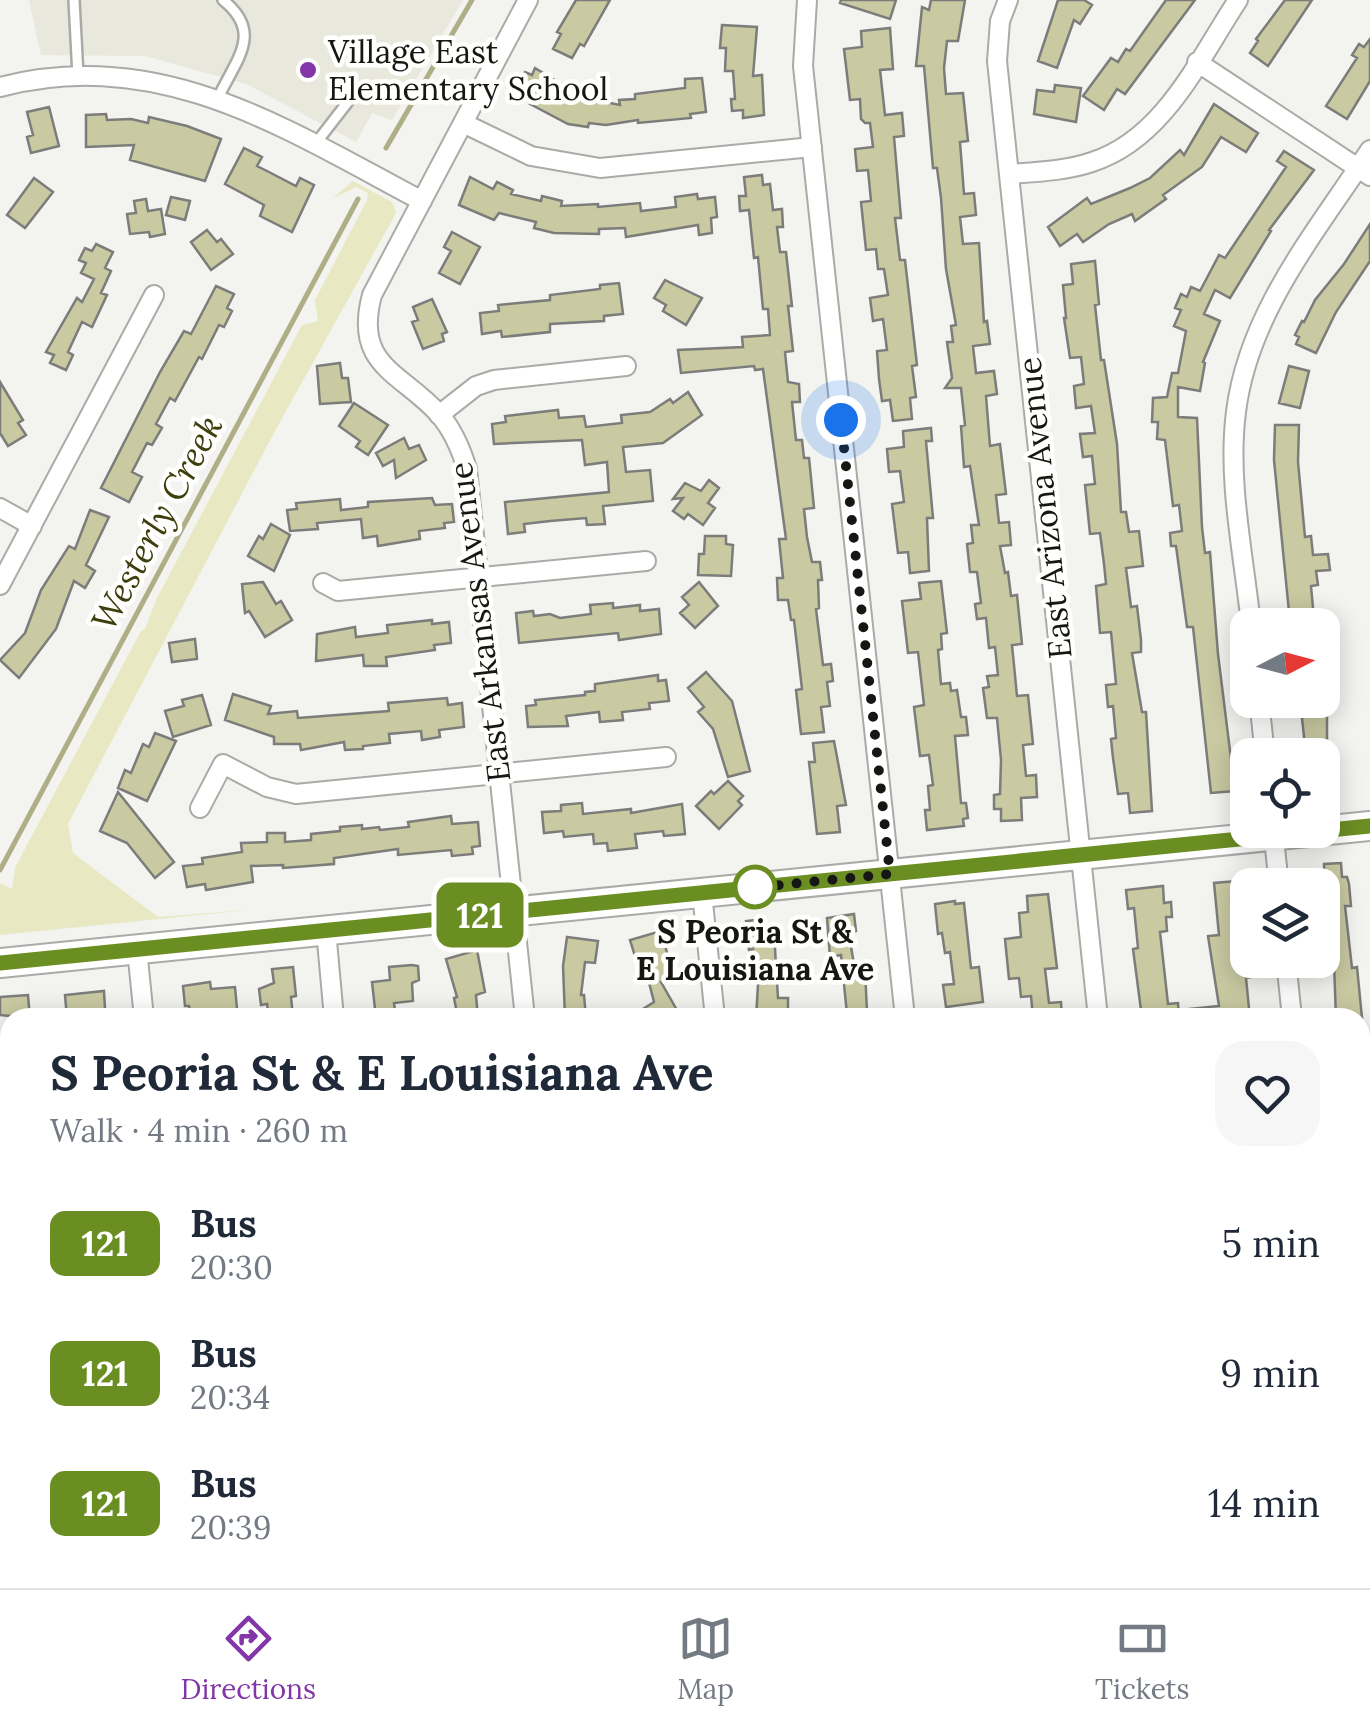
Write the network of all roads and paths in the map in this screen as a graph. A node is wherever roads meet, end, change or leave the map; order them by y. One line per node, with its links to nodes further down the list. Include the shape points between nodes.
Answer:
1 (74, 0): 8 (lane)
2 (223, 0): 11 (lane, via 246,26)
3 (528, 0): 12 (street, East Arkansas Avenue)
4 (807, 0): 14 (street, via 804,66)
5 (1008, 0): 17 (street, East Arizona Avenue, via 996,44)
6 (1238, 0): 7 (street)
7 (1197, 62): 16 (street); 17 (street, via 1150,128 1123,148 1081,165)
8 (78, 76): 9 (street); 11 (street, via 138,78)
9 (0, 87)
10 (354, 94): 13 (lane)
11 (218, 98): 13 (street)
12 (463, 123): 14 (street, via 531,156 576,166); 18 (street, East Arkansas Avenue)
13 (314, 145): 18 (street)
14 (812, 146): 36 (street)
15 (1370, 150): 16 (street)
16 (1364, 172): 28 (street, via 1274,296 1241,383 1234,445)
17 (1009, 174): 35 (street, East Arizona Avenue)
18 (422, 202): 21 (street, East Arkansas Avenue, via 372,295 367,325 385,370)
19 (154, 294): 23 (street)
20 (626, 366): 21 (street, via 494,380)
21 (439, 415): 25 (street, East Arkansas Avenue, via 468,469)
22 (0, 508): 23 (street)
23 (32, 526): 27 (street)
24 (646, 561): 25 (street)
25 (480, 578): 26 (street, via 338,591); 30 (street, East Arkansas Avenue)
26 (323, 583)
27 (0, 585)
28 (1249, 608)
29 (666, 757): 30 (street)
30 (499, 774): 31 (street, via 296,794 223,764); 38 (street, East Arkansas Avenue)
31 (200, 808)
32 (1370, 826): 33 (main road)
33 (1340, 828)
34 (1230, 838): 35 (main road)
35 (1082, 855): 36 (main road); 48 (street, East Arizona Avenue)
36 (890, 874): 37 (main road); 47 (street)
37 (702, 893): 38 (main road); 46 (street)
38 (514, 912): 39 (main road); 45 (street, East Arkansas Avenue)
39 (326, 930): 40 (main road); 44 (street)
40 (137, 950): 41 (main road); 43 (street)
41 (0, 963)
42 (1288, 978): 49 (street)
43 (143, 1008)
44 (333, 1008)
45 (524, 1008)
46 (714, 1008)
47 (904, 1008)
48 (1097, 1008)
49 (1291, 1008)

